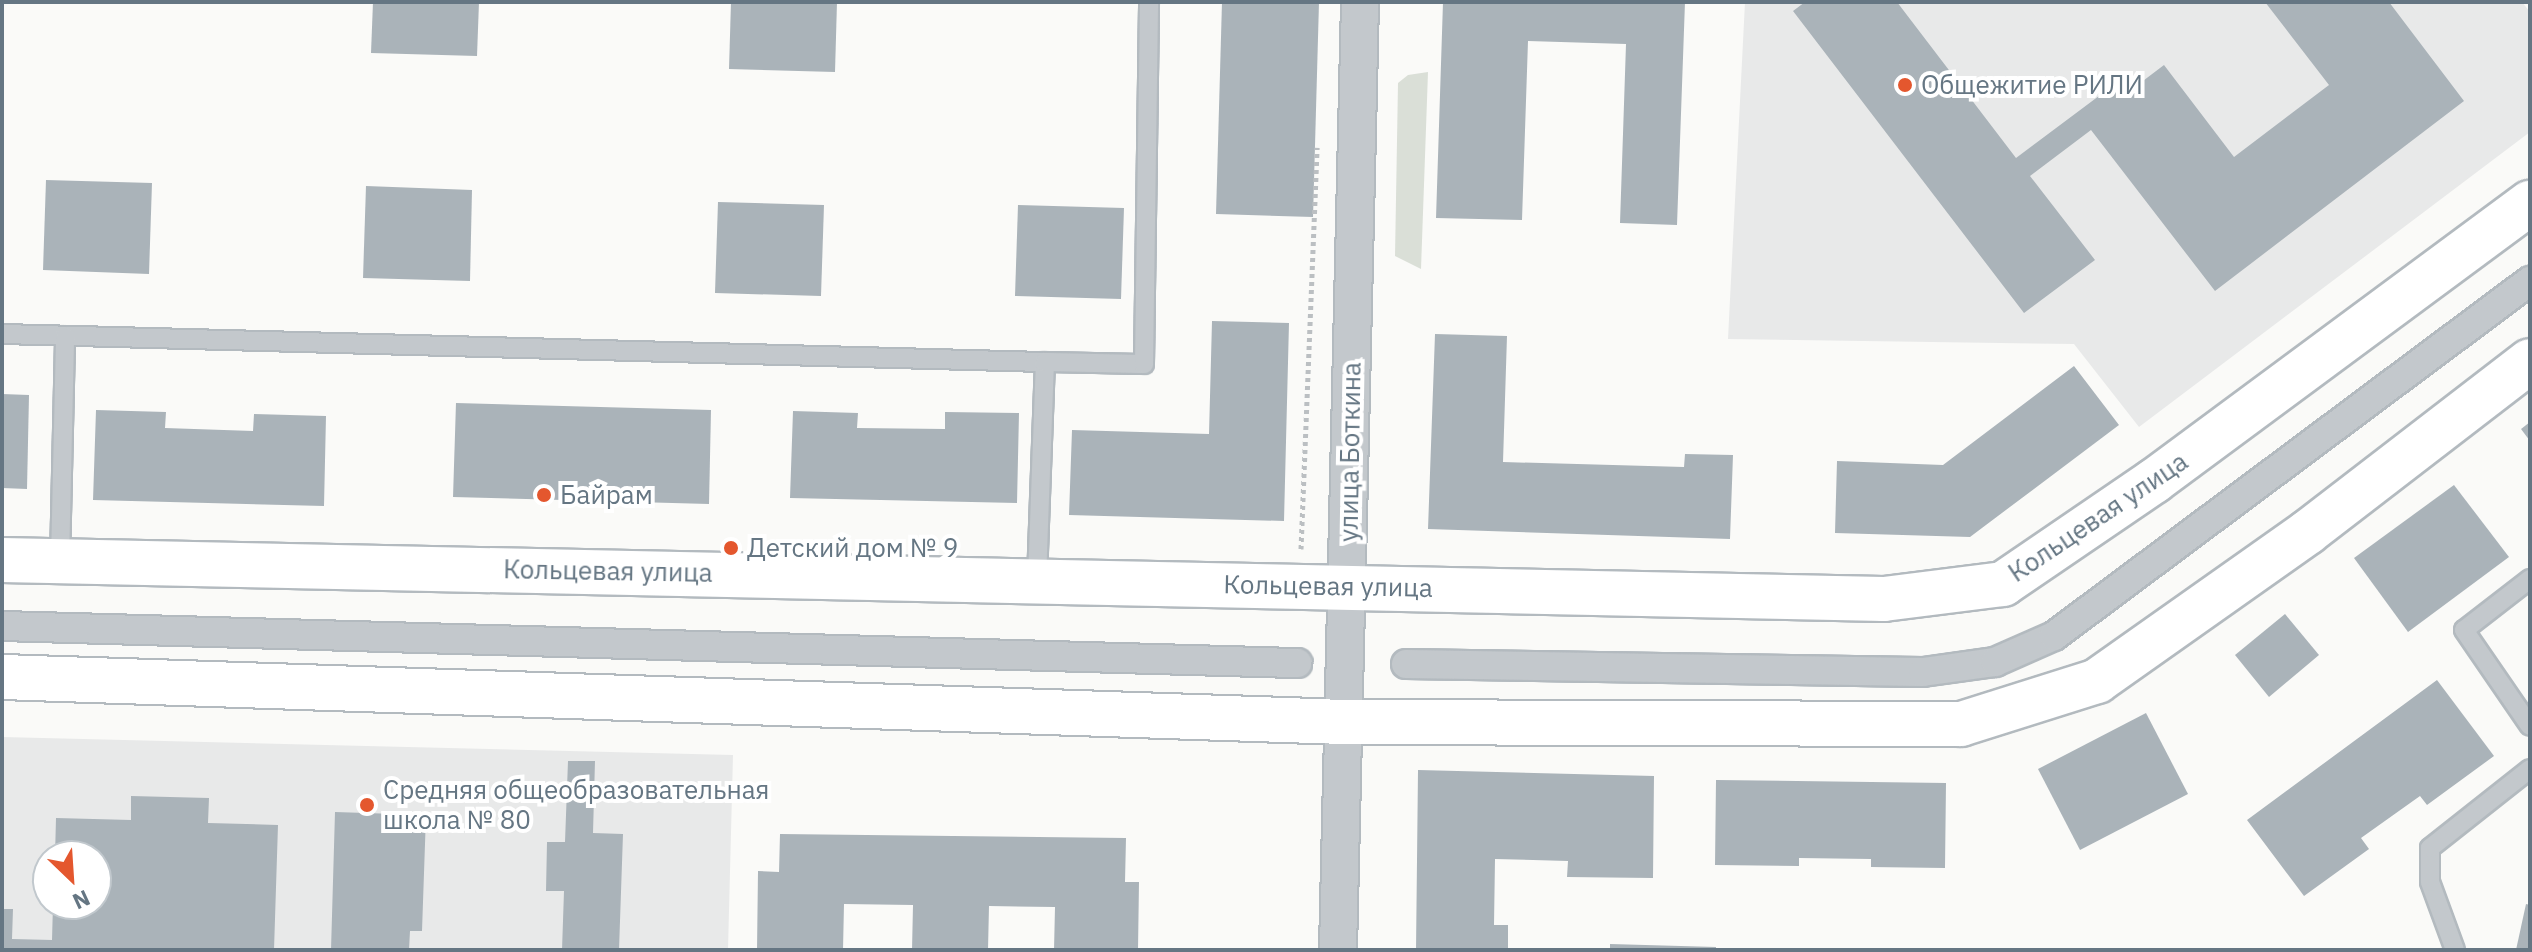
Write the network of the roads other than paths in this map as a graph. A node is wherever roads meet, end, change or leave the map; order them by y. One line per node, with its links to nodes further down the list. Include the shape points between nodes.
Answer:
1 (1149, 2): 8 (lane, via 1144,364)
2 (1360, 2): 13 (street, улица Боткина)
3 (2530, 203): 13 (main road, Кольцевая улица, via 2154,481 2003,584 1884,599)
4 (2530, 281): 16 (street, via 2054,636 1995,662 1923,672)
5 (2, 334): 6 (lane)
6 (65, 336): 8 (lane); 10 (lane)
7 (2530, 361): 18 (main road, via 2308,532 2097,681 1961,724)
8 (1045, 362): 11 (lane)
9 (2, 560): 10 (main road, Кольцевая улица)
10 (60, 561): 11 (main road, Кольцевая улица)
11 (1037, 579): 13 (main road, Кольцевая улица)
12 (2530, 579): 19 (lane, via 2464,630)
13 (1347, 586): 18 (street, улица Боткина)
14 (2, 626): 15 (street)
15 (1297, 663)
16 (1406, 664)
17 (2, 677): 18 (main road)
18 (1344, 722): 21 (street, улица Боткина)
19 (2530, 726)
20 (2530, 769): 22 (lane, via 2430,848 2430,882)
21 (1338, 950)
22 (2455, 950)

